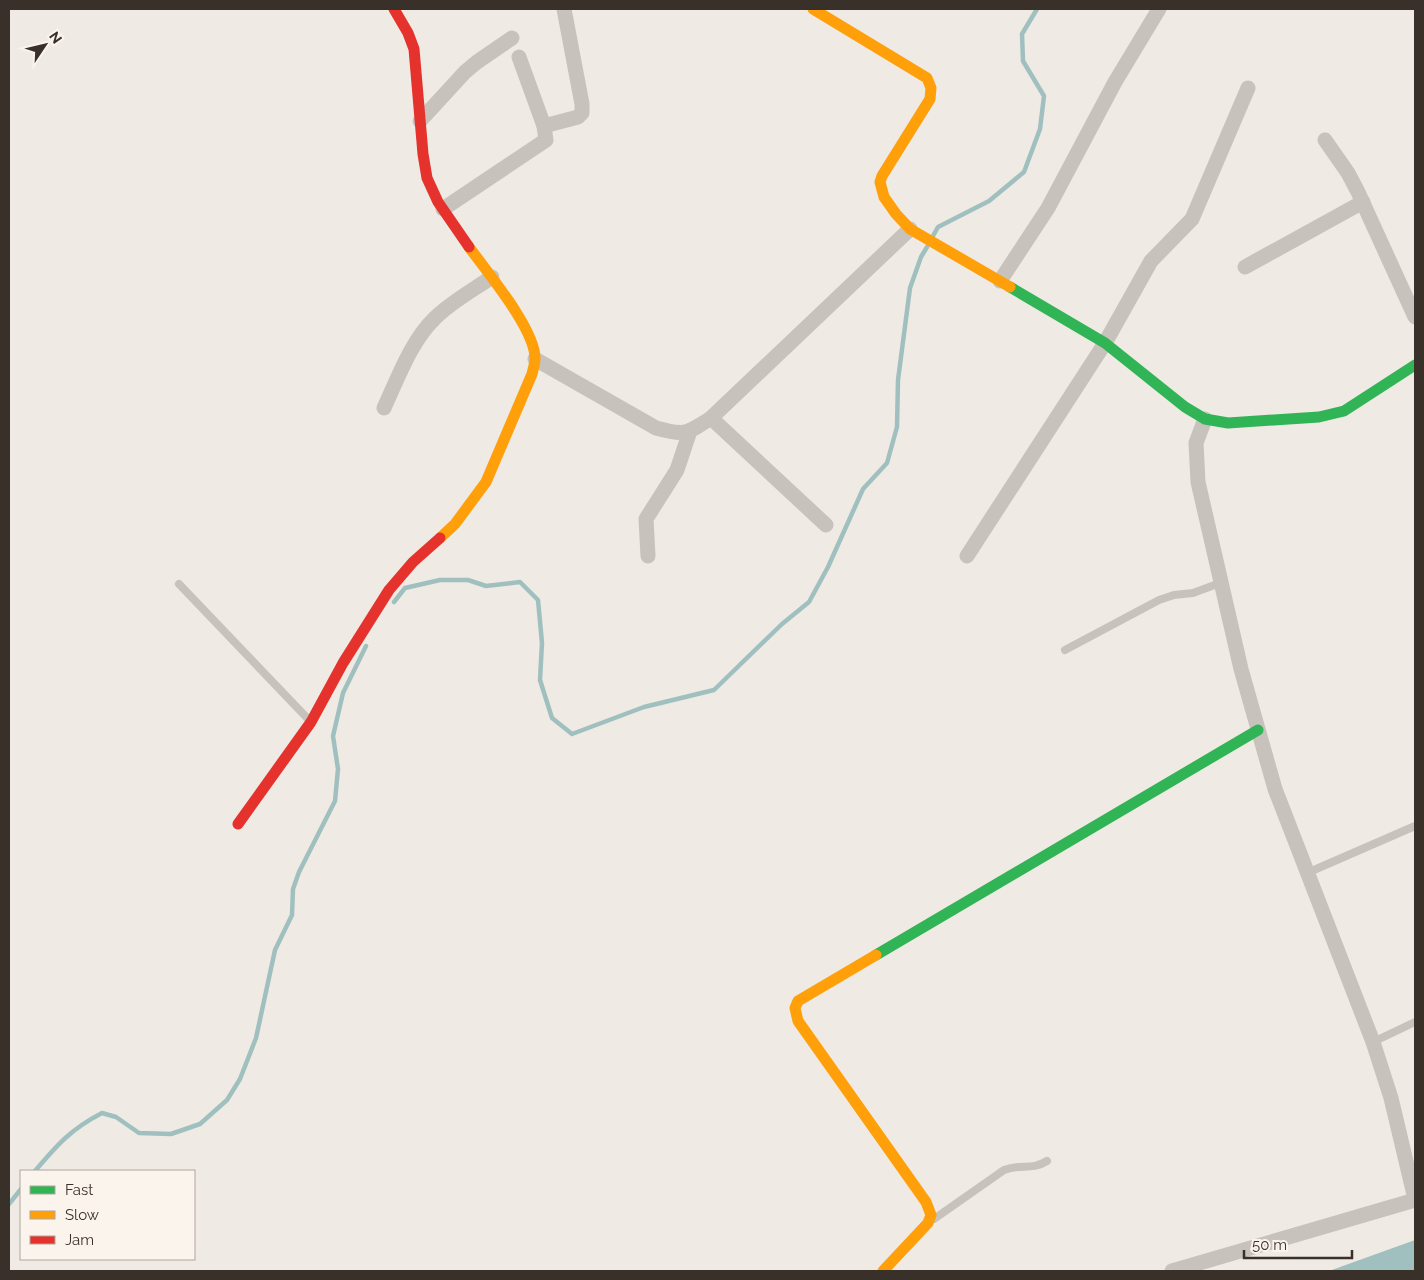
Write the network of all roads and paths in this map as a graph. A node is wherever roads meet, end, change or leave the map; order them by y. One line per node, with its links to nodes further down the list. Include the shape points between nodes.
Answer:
1 (394, 9): 8 (street, via 414,50)
2 (564, 9): 9 (street, via 582,112 578,117)
3 (813, 9): 13 (street, via 927,78 930,84 933,91 930,98 880,182 884,197)
4 (1159, 9): 16 (street, via 1115,82 1048,208)
5 (512, 38): 8 (street, via 465,72)
6 (519, 57): 9 (street)
7 (1248, 88): 18 (street, via 1192,218 1151,261)
8 (420, 121): 12 (street, via 427,178)
9 (544, 126): 12 (street, via 546,140 542,144)
10 (1325, 140): 11 (street)
11 (1363, 202): 14 (street); 17 (street)
12 (443, 209): 15 (street)
13 (916, 234): 16 (street); 22 (street)
14 (1245, 267)
15 (492, 277): 19 (street, via 524,324); 21 (street, via 448,307 426,328 414,345)
16 (1000, 281): 18 (street)
17 (1415, 317)
18 (1105, 344): 23 (street, via 1185,407); 27 (street)
19 (535, 359): 24 (street, via 656,428 677,434); 31 (street, via 532,374 486,482 455,524 413,562 389,590 342,663)
20 (1415, 366): 23 (street, via 1344,411 1228,423)
21 (384, 408)
22 (711, 418): 24 (street); 25 (street)
23 (1206, 419): 28 (street, via 1196,443 1196,462)
24 (690, 431): 26 (street, via 677,470 646,519)
25 (826, 525)
26 (648, 556)
27 (967, 556)
28 (1220, 583): 30 (lane, via 1159,600); 32 (street)
29 (179, 584): 31 (lane)
30 (1065, 650)
31 (312, 722): 33 (street)
32 (1258, 730): 35 (street, via 1275,789); 40 (street, via 798,1001 795,1008 798,1021 926,1202 931,1215)
33 (238, 824)
34 (1415, 826): 35 (lane)
35 (1307, 873): 37 (street)
36 (1415, 1022): 37 (lane)
37 (1373, 1042): 39 (street, via 1391,1098)
38 (1047, 1161): 40 (lane, via 1040,1166 1014,1166 1004,1170)
39 (1415, 1200): 42 (street)
40 (928, 1224): 41 (street)
41 (883, 1271)
42 (1172, 1271)

